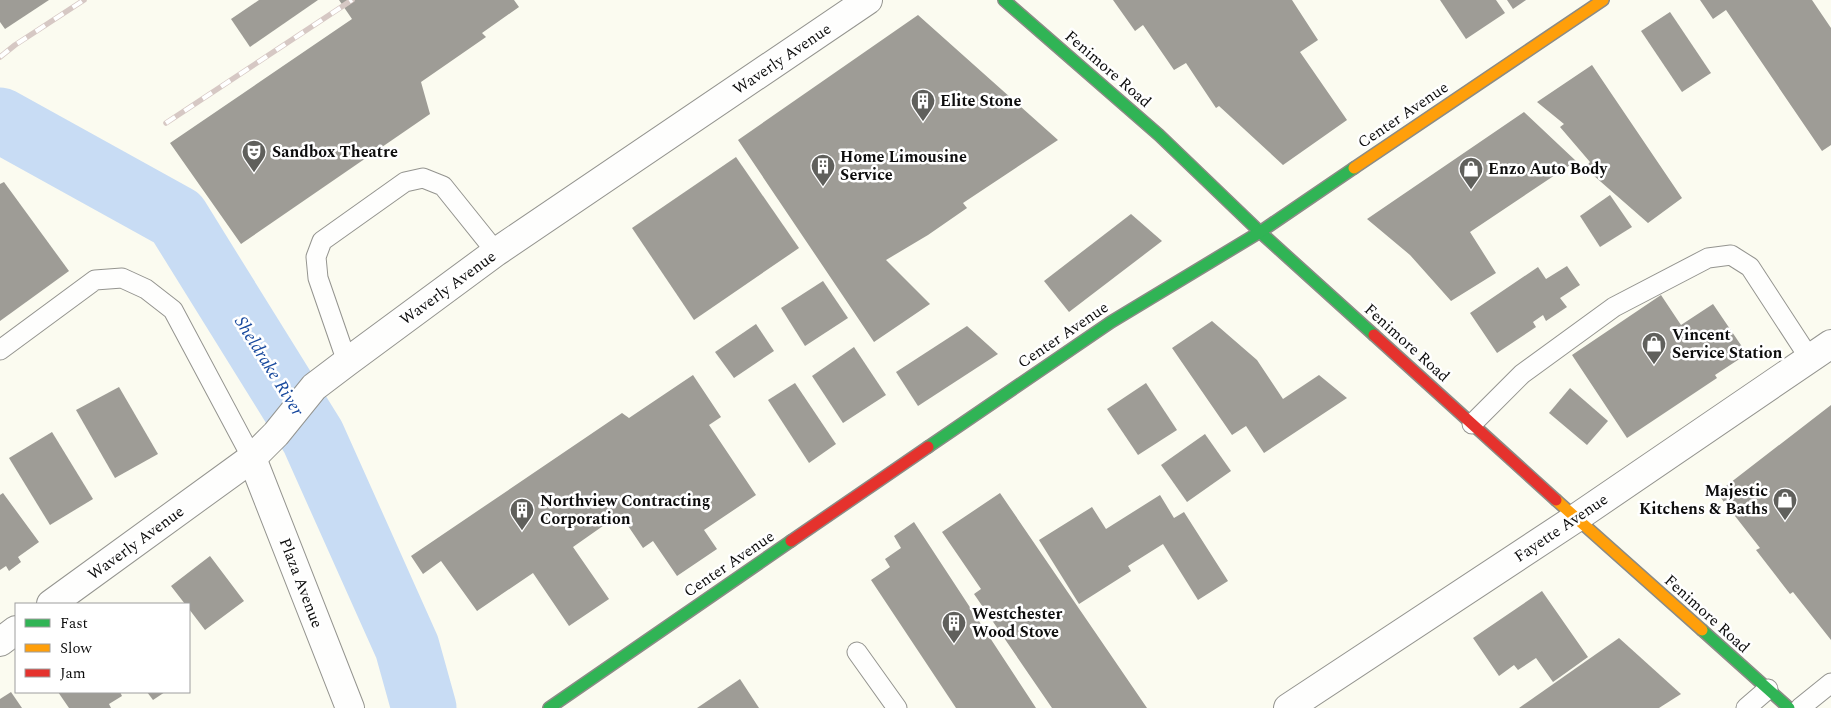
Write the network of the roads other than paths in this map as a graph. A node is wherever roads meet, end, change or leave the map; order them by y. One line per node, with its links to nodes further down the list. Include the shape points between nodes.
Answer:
1 (868, 0): 5 (street, Waverly Avenue)
2 (1004, 0): 4 (street, Fenimore Road, via 1159,135)
3 (1603, 0): 4 (street, Center Avenue)
4 (1260, 232): 9 (street, Fenimore Road); 19 (street, Center Avenue, via 1111,322)
5 (496, 252): 8 (street, Waverly Avenue); 8 (lane, via 442,186 423,178 405,182 322,241 316,257 318,278)
6 (0, 350): 10 (lane, via 95,280 122,278 146,289 173,310)
7 (1820, 352): 9 (lane, via 1750,266 1731,255 1708,258 1614,307 1522,374); 11 (street, Fayette Avenue)
8 (347, 362): 10 (street, Waverly Avenue, via 314,387)
9 (1472, 424): 11 (street, Fenimore Road)
10 (252, 458): 12 (street, Waverly Avenue); 18 (street, Plaza Avenue)
11 (1576, 518): 17 (street, Fenimore Road); 21 (street, Fayette Avenue)
12 (53, 603)
13 (15, 631): 14 (street)
14 (0, 642)
15 (857, 652): 20 (lane)
16 (1831, 683): 24 (lane)
17 (1768, 689): 22 (lane); 23 (street, Fenimore Road)
18 (350, 708)
19 (549, 708)
20 (898, 708)
21 (1288, 708)
22 (1746, 708)
23 (1789, 708)
24 (1800, 708)

